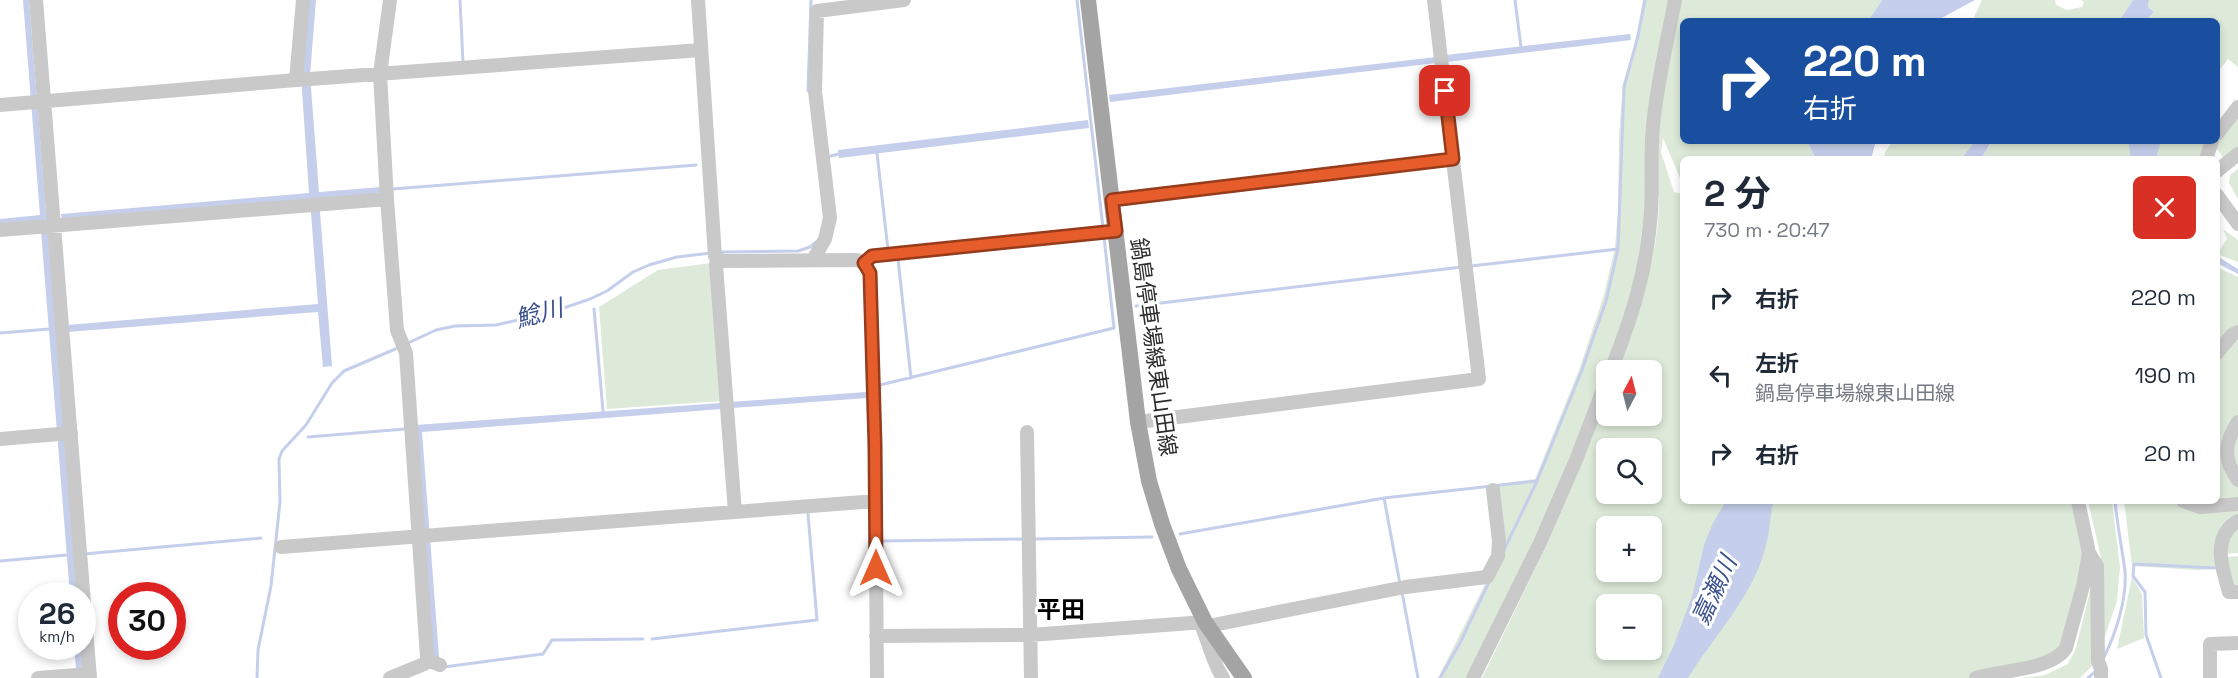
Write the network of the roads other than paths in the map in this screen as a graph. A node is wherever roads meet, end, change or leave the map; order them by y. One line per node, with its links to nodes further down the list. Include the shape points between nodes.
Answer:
1 (36, 0): 12 (street)
2 (303, 0): 11 (street)
3 (390, 0): 10 (street)
4 (698, 0): 9 (street)
5 (904, 0): 27 (street, via 817,11 815,91 830,218 825,239)
6 (1088, 0): 21 (main road, 鍋島停車場線東山田線)
7 (1434, 0): 17 (street)
8 (1675, 0): 31 (street, via 1652,128 1651,211 1640,289)
9 (701, 50): 10 (street); 26 (street)
10 (380, 74): 11 (street); 19 (street)
11 (302, 80): 12 (street)
12 (43, 101): 13 (street); 23 (street)
13 (0, 105)
14 (2238, 106): 15 (street)
15 (2220, 130)
16 (2238, 154): 18 (street)
17 (1453, 159): 21 (street); 33 (street, via 1479,379)
18 (2220, 169)
19 (387, 199): 23 (street); 46 (street, via 399,336 405,350)
20 (2220, 199): 22 (street)
21 (1112, 200): 25 (main road, 鍋島停車場線東山田線)
22 (2238, 224)
23 (55, 226): 24 (street); 36 (street)
24 (0, 230)
25 (1107, 232): 28 (street, via 872,256); 33 (main road, 鍋島停車場線東山田線)
26 (715, 253): 27 (street, via 723,261); 44 (street)
27 (813, 260): 28 (street)
28 (864, 263): 40 (street, via 870,273)
29 (2238, 332): 30 (street)
30 (2220, 349)
31 (1615, 360)
32 (1596, 408): 62 (street, via 1540,543)
33 (1138, 422): 50 (main road, 鍋島停車場線東山田線, via 1162,524)
34 (2238, 422): 38 (street, via 2227,446 2228,464)
35 (1027, 432): 51 (street)
36 (70, 433): 37 (street); 55 (street)
37 (0, 439)
38 (2238, 480)
39 (1493, 490): 50 (street, via 1499,540 1498,556 1488,577 1405,587)
40 (876, 501): 44 (street); 52 (street)
41 (2079, 504): 48 (street)
42 (2192, 504): 43 (street)
43 (2238, 504)
44 (735, 512): 46 (street)
45 (2238, 521): 49 (street, via 2220,542 2229,592)
46 (417, 537): 47 (street); 57 (street, via 434,662)
47 (281, 547)
48 (2089, 554): 54 (street, via 2097,566); 63 (street, via 2076,617 2062,655 2044,663)
49 (2238, 592)
50 (1204, 624): 51 (street); 60 (street); 61 (main road, 鍋島停車場線東山田線)
51 (1030, 635): 52 (street); 59 (street)
52 (876, 636): 58 (street)
53 (2238, 643): 64 (street, via 2210,644)
54 (2100, 670)
55 (85, 675): 56 (street)
56 (38, 678)
57 (390, 678)
58 (877, 678)
59 (1031, 678)
60 (1223, 678)
61 (1244, 678)
62 (1473, 678)
63 (1976, 678)
64 (2210, 678)

